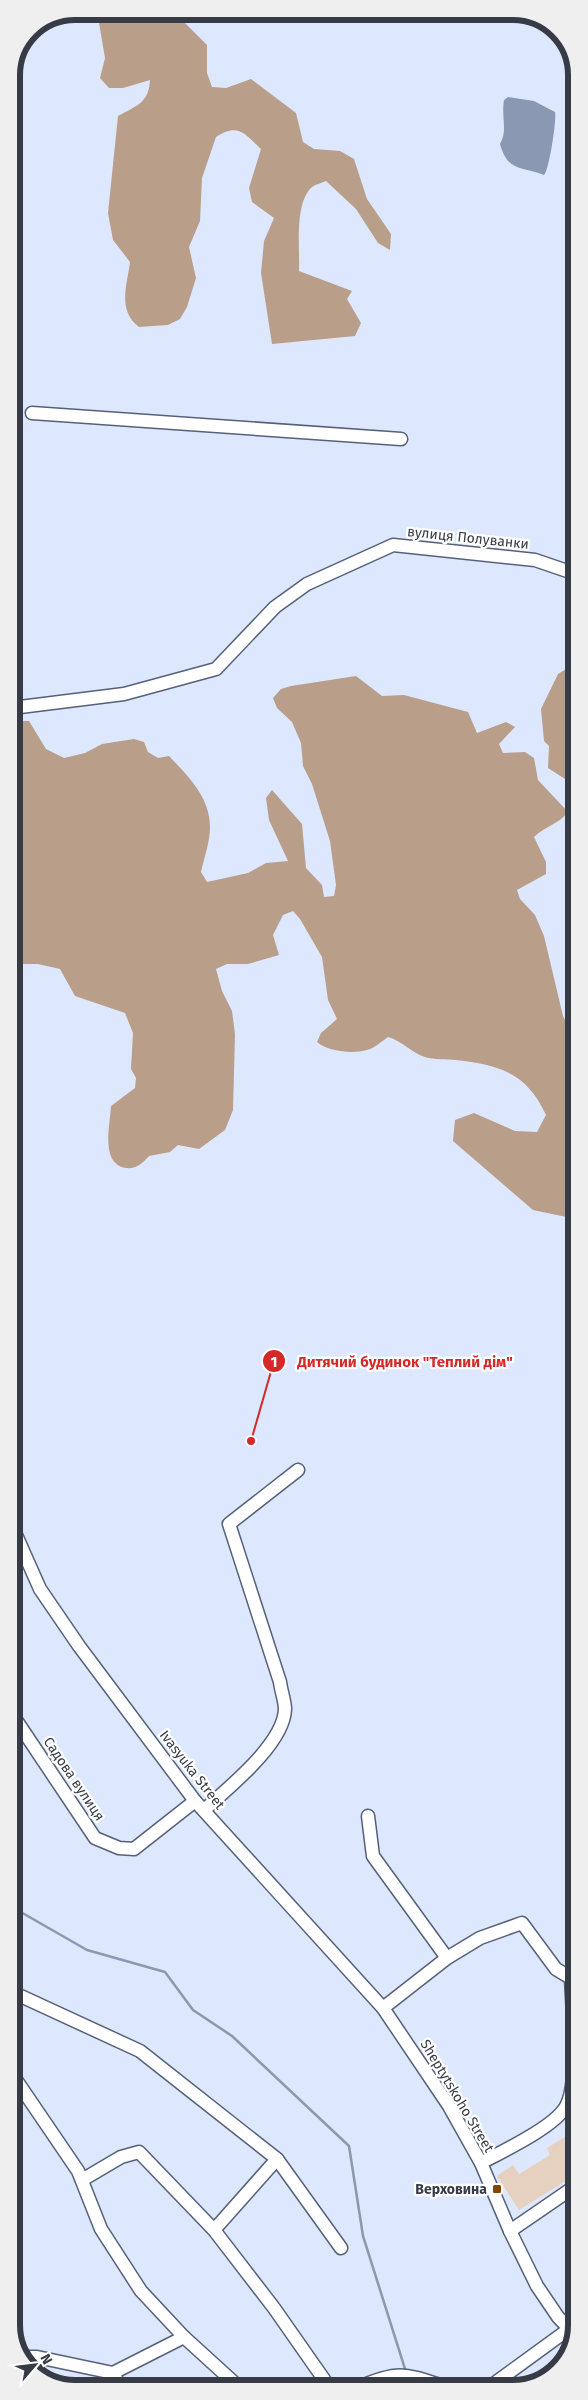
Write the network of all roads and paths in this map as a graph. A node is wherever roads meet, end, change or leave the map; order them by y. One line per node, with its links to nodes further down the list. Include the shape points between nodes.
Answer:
1 (32, 414): 2 (street)
2 (401, 439)
3 (568, 571): 4 (street, вулиця Полуванки, via 535,560 393,545 307,584 275,607 216,669 124,694)
4 (20, 707)
5 (298, 1470): 8 (street, via 229,1524 280,1682 285,1709 281,1724 269,1747 247,1771)
6 (20, 1544): 8 (street, Ivasyuka Street, via 40,1589 79,1646)
7 (20, 1726): 8 (street, Садова вулиця, via 96,1838 119,1848 134,1849)
8 (199, 1805): 13 (street, Ivasyuka Street)
9 (368, 1816): 10 (street, via 373,1856)
10 (447, 1958): 11 (street, via 480,1938 522,1923 556,1970); 13 (street)
11 (568, 1973)
12 (20, 1996): 16 (street, via 140,2051)
13 (383, 2008): 17 (street, Sheptytskoho Street, via 449,2106)
14 (20, 2086): 18 (street)
15 (568, 2101): 17 (street, via 553,2120)
16 (277, 2159): 20 (street); 22 (street)
17 (481, 2163): 21 (street, Sheptytskoho Street)
18 (82, 2180): 20 (street, via 121,2157 138,2152); 25 (street, via 101,2229 141,2291)
19 (568, 2191): 21 (street)
20 (214, 2230): 30 (street)
21 (510, 2231): 23 (street, Sheptytskoho Street, via 537,2286)
22 (341, 2248)
23 (568, 2327)
24 (567, 2334): 33 (street)
25 (184, 2337): 27 (street); 29 (street)
26 (30, 2357): 27 (street)
27 (113, 2373): 28 (street)
28 (117, 2380)
29 (231, 2380)
30 (324, 2380)
31 (374, 2380): 32 (street, via 405,2374)
32 (424, 2380)
33 (500, 2380)

